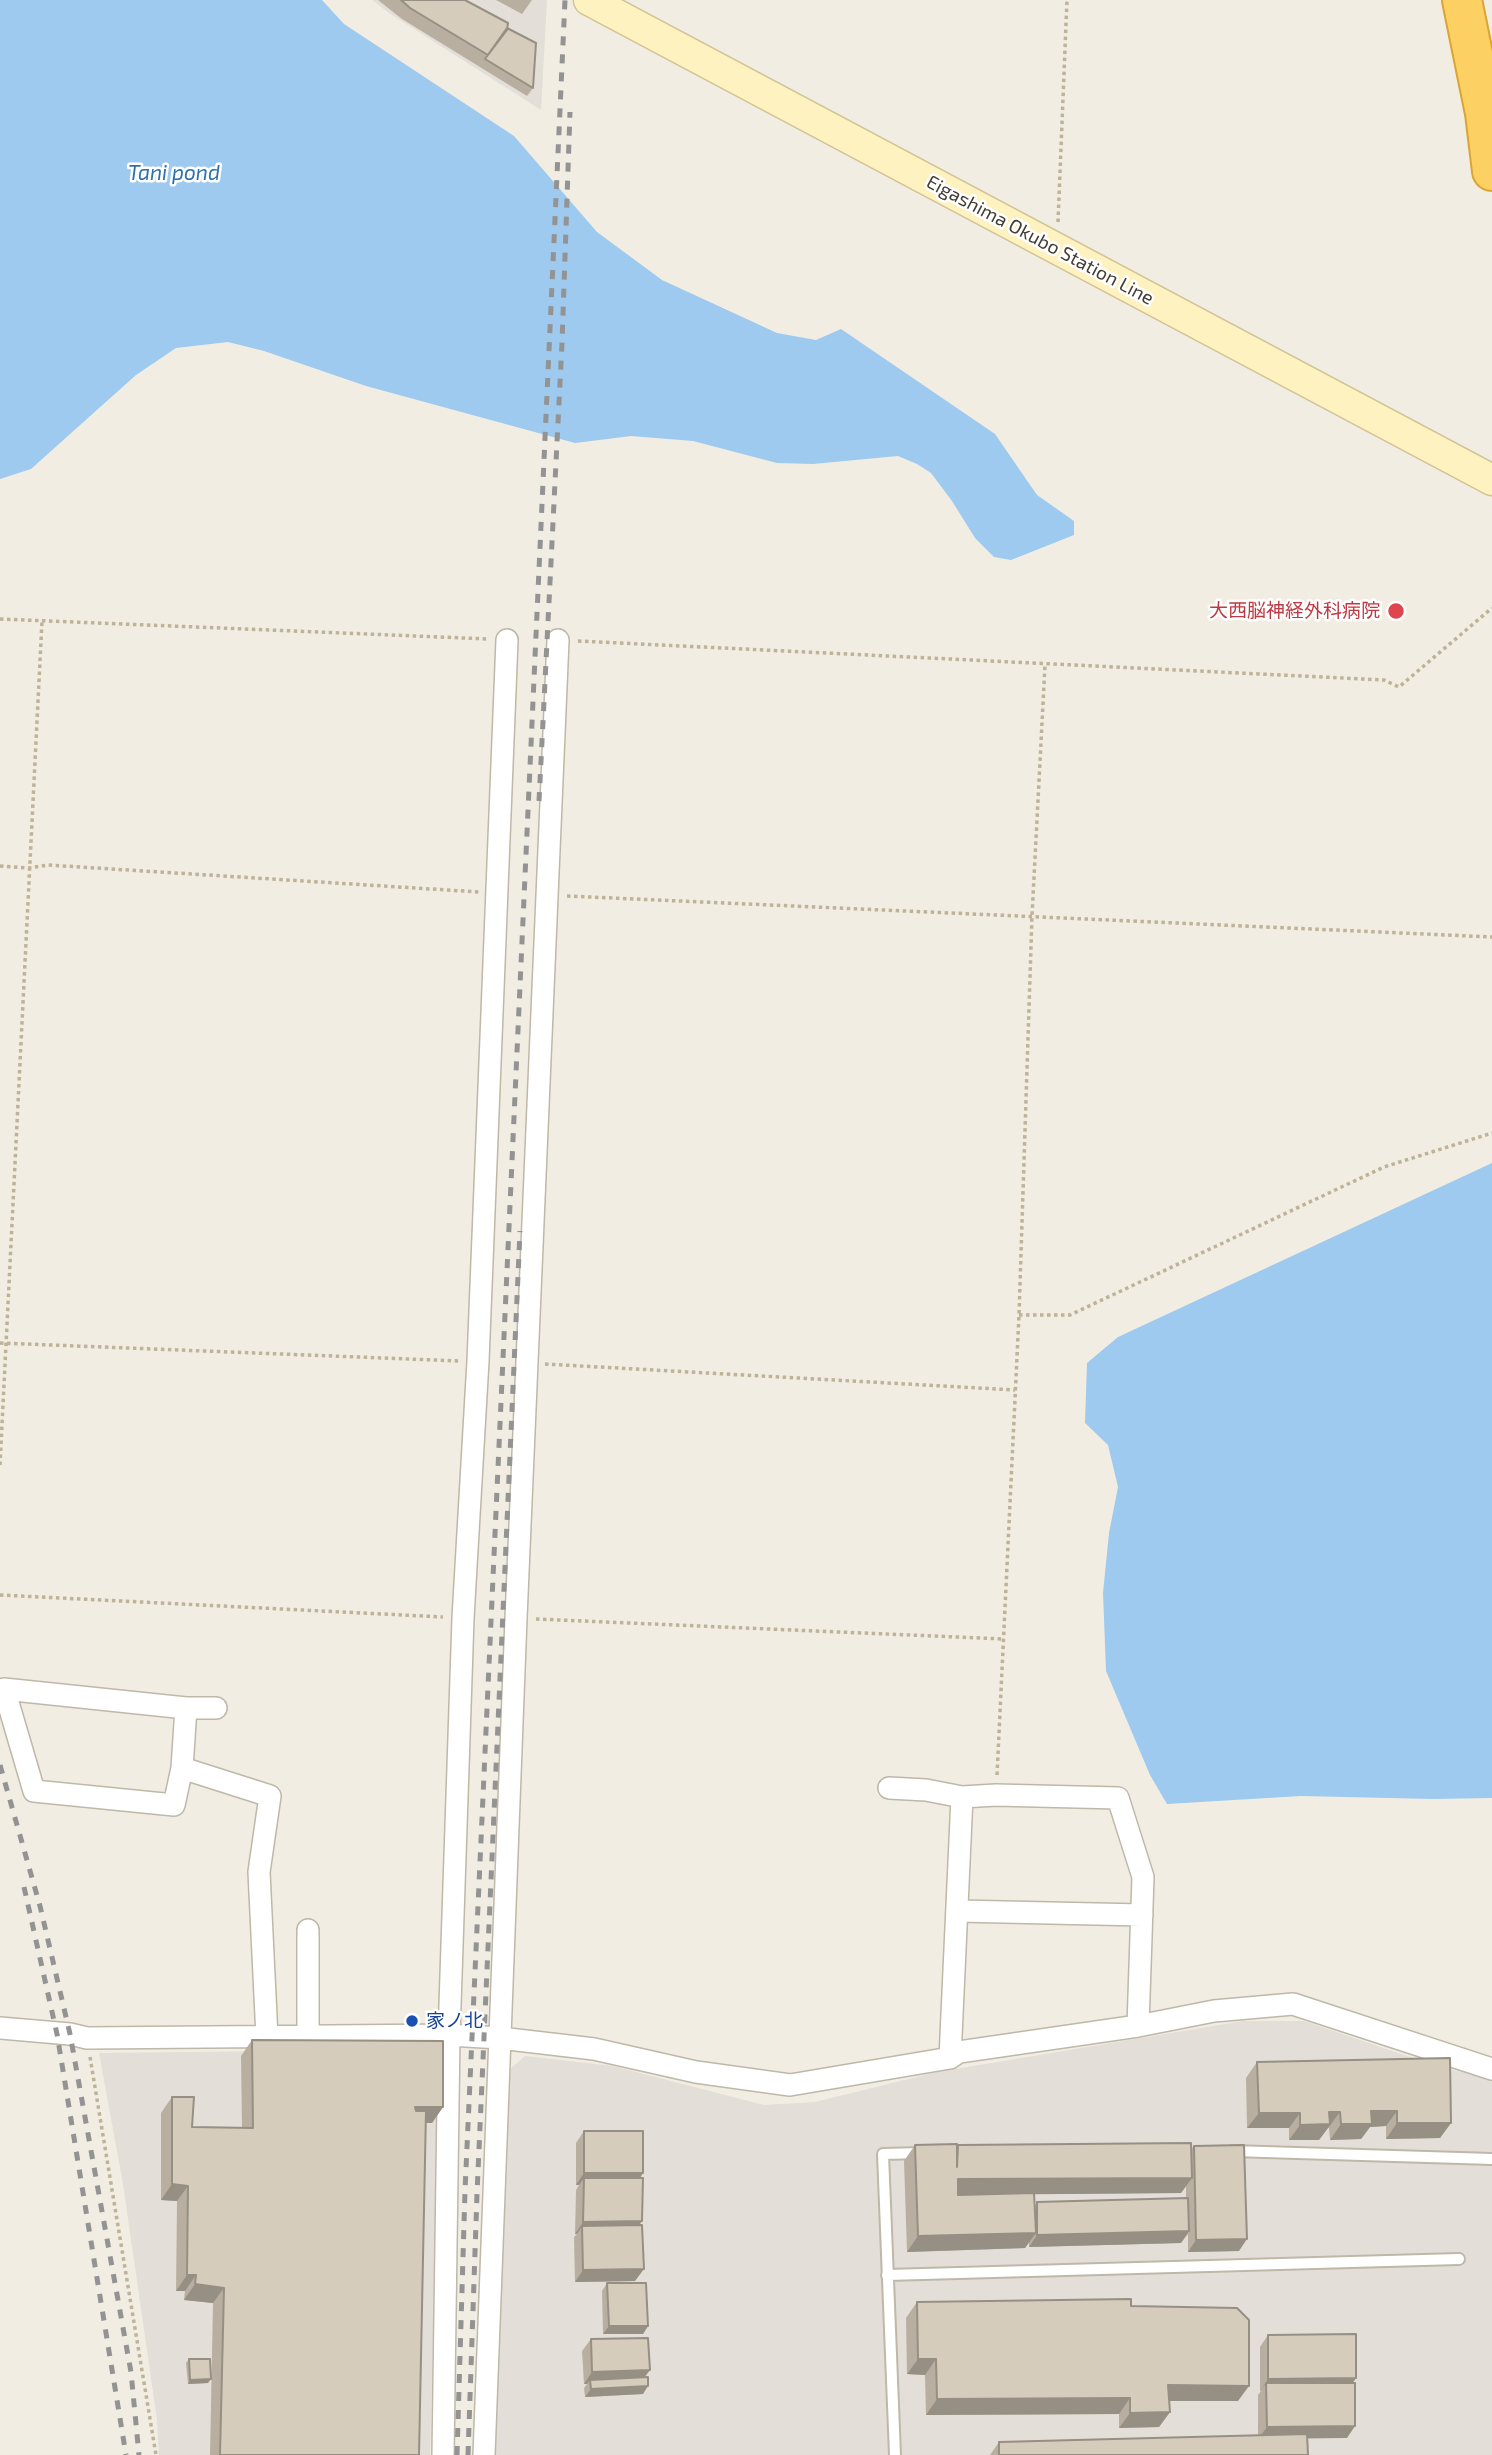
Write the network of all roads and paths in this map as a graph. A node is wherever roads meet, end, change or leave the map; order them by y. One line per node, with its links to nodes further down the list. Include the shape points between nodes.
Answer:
1 (589, 0): 7 (main road, Eigashima Okubo Station Line)
2 (1067, 0): 7 (path)
3 (1462, 0): 6 (highway)
4 (1488, 0): 5 (highway)
5 (1492, 20)
6 (1492, 171)
7 (1057, 249): 8 (main road, Eigashima Okubo Station Line)
8 (1492, 480)
9 (1492, 608): 14 (path, via 1399,687 1384,680)
10 (0, 619): 11 (path)
11 (42, 621): 12 (path); 16 (path)
12 (507, 640): 17 (street)
13 (558, 640): 14 (path); 18 (street)
14 (1045, 665): 19 (path)
15 (0, 866): 16 (path)
16 (29, 868): 17 (path, via 48,865); 23 (path)
17 (496, 893): 25 (street)
18 (548, 895): 19 (path); 26 (street)
19 (1032, 916): 20 (path); 22 (path)
20 (1492, 937)
21 (1492, 1133): 22 (path, via 1384,1167 1070,1315)
22 (1019, 1315): 27 (path)
23 (0, 1465)
24 (0, 1595): 25 (path)
25 (463, 1618): 39 (street)
26 (516, 1618): 27 (path); 43 (street)
27 (1003, 1639): 32 (path)
28 (186, 1707): 29 (street); 30 (street); 30 (street, via 4,1689 34,1791 174,1805)
29 (216, 1708)
30 (182, 1768): 41 (street, via 270,1796 259,1872)
31 (889, 1788): 33 (street)
32 (996, 1795): 33 (street); 35 (street, via 1118,1798 1143,1877)
33 (962, 1797): 34 (street)
34 (958, 1911): 35 (street); 44 (street)
35 (1142, 1915): 37 (street)
36 (308, 1930): 40 (street)
37 (1138, 2026): 44 (street, via 959,2052); 45 (street, via 1214,2011 1293,2004)
38 (0, 2028): 42 (street)
39 (449, 2035): 40 (street); 43 (street); 52 (street)
40 (308, 2036): 41 (street)
41 (267, 2037): 42 (street)
42 (87, 2038): 51 (path)
43 (500, 2038): 44 (street, via 594,2049 696,2072 790,2085); 53 (street)
44 (950, 2058)
45 (1492, 2070)
46 (1219, 2151): 48 (lane)
47 (939, 2153): 50 (lane, via 883,2154)
48 (1492, 2160)
49 (1459, 2259): 50 (lane)
50 (887, 2275): 54 (lane)
51 (156, 2455)
52 (443, 2455)
53 (484, 2455)
54 (895, 2455)

